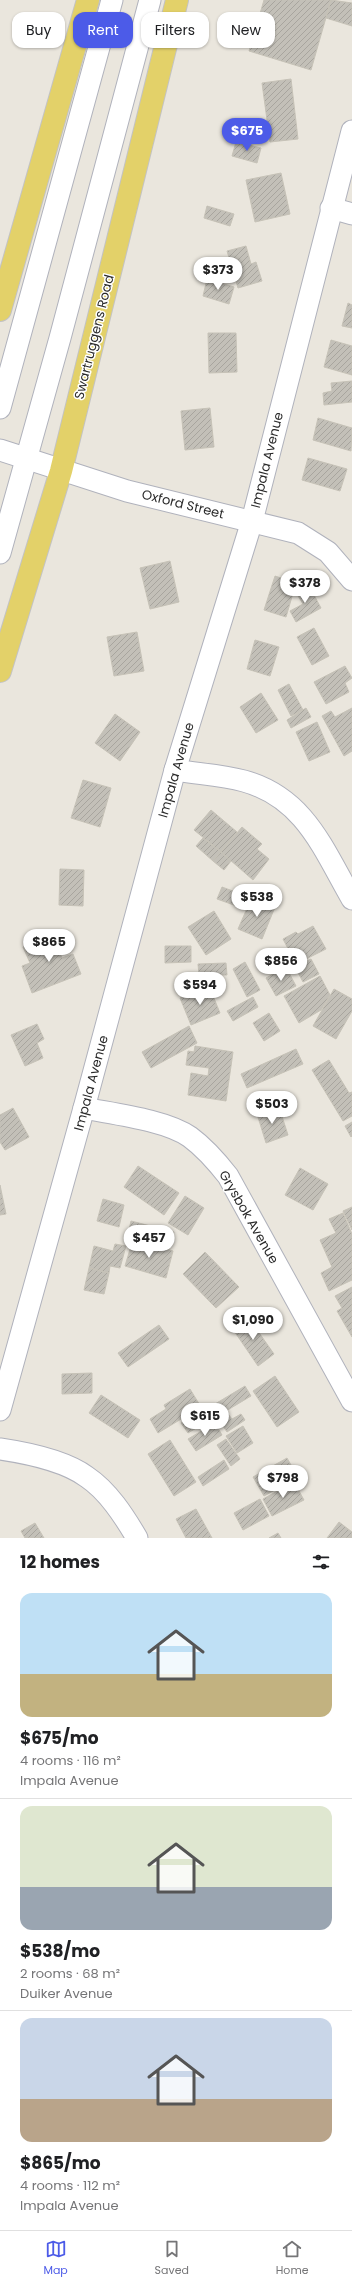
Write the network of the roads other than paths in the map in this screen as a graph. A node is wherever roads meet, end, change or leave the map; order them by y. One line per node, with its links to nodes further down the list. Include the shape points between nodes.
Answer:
1 (88, 0): 8 (main road)
2 (112, 0): 9 (street)
3 (150, 0): 11 (street)
4 (177, 0): 12 (main road, Swartruggens Road)
5 (352, 131): 6 (street, Impala Avenue)
6 (331, 208): 7 (street); 13 (street, Impala Avenue)
7 (352, 214)
8 (0, 310)
9 (0, 408)
10 (0, 450): 11 (street, Oxford Street)
11 (25, 458): 12 (street, Oxford Street); 14 (street)
12 (61, 471): 13 (street, Oxford Street, via 127,491); 16 (main road, Swartruggens Road)
13 (252, 521): 15 (street, Oxford Street, via 298,533 328,552); 17 (street, Impala Avenue)
14 (0, 553)
15 (352, 580)
16 (0, 671)
17 (175, 770): 18 (street, via 244,781 272,791 293,806 310,827); 19 (street, Impala Avenue)
18 (352, 899)
19 (84, 1108): 20 (street, Grysbok Avenue, via 167,1126 189,1136 210,1153 228,1176); 21 (street, Impala Avenue)
20 (352, 1401)
21 (0, 1410)
22 (0, 1449): 23 (street, via 54,1461 87,1476 107,1496)
23 (137, 1538)

